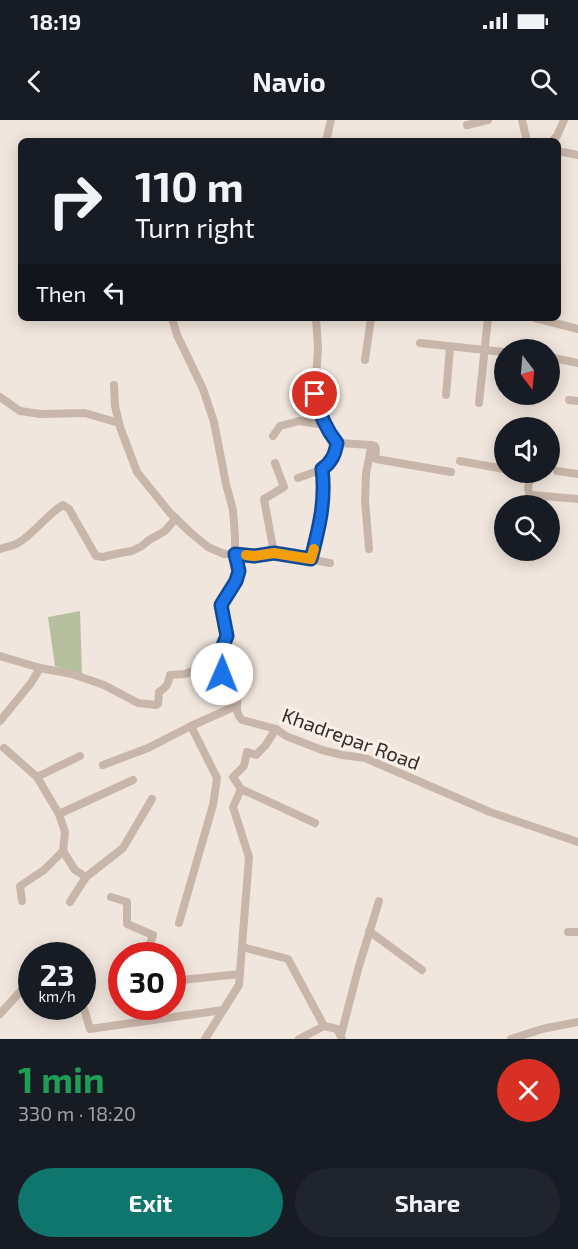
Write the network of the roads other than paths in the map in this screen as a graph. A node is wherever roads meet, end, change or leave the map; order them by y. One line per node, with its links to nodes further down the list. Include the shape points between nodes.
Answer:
1 (331, 120): 6 (street)
2 (488, 120): 5 (street)
3 (522, 120): 7 (street)
4 (564, 120): 8 (street)
5 (467, 125)
6 (327, 138)
7 (526, 138)
8 (555, 138)
9 (561, 152): 10 (street)
10 (578, 155)
11 (173, 321): 47 (street, via 217,431 233,510)
12 (316, 321): 29 (street, via 315,394)
13 (370, 321): 22 (street)
14 (488, 321): 19 (street)
15 (547, 321): 16 (street)
16 (578, 329)
17 (420, 343): 18 (street)
18 (450, 346): 19 (street); 25 (street)
19 (485, 350): 20 (street); 27 (street)
20 (494, 351)
21 (560, 359): 23 (street)
22 (364, 360)
23 (578, 363)
24 (114, 385): 28 (street)
25 (446, 395)
26 (0, 398): 28 (street, via 20,411 85,413)
27 (479, 403)
28 (119, 423): 43 (street, via 137,472)
29 (325, 425): 30 (street, via 300,422 280,426); 31 (street)
30 (273, 436)
31 (337, 443): 32 (street); 36 (street, via 330,463)
32 (372, 445): 38 (street, via 376,448 376,459); 45 (street, via 365,500)
33 (460, 461): 35 (street)
34 (275, 463): 46 (street, via 284,487 264,499)
35 (494, 468)
36 (322, 469): 40 (street); 48 (street, via 323,509)
37 (560, 471): 39 (street)
38 (451, 472)
39 (578, 474)
40 (297, 478)
41 (529, 483): 42 (street, via 532,495)
42 (578, 499)
43 (176, 518): 44 (street, via 165,531 142,546 103,557 96,556 69,509 63,506 17,544); 47 (street, via 208,547)
44 (0, 549)
45 (369, 549)
46 (274, 553): 47 (street); 48 (street)
47 (235, 554): 51 (street, via 239,571 221,605 227,636)
48 (311, 559): 49 (street)
49 (330, 563)
50 (0, 656): 52 (street)
51 (216, 662): 52 (street, via 185,674 170,675 156,705 138,703 72,674); 53 (street, Khadrepar Road, via 236,693)
52 (40, 668): 54 (street)
53 (236, 706): 55 (street); 56 (street, Khadrepar Road, via 242,720)
54 (0, 721)
55 (191, 726): 59 (street); 73 (street, via 217,778)
56 (276, 729): 62 (street, via 256,755 247,752 244,766 233,777); 66 (street, Khadrepar Road, via 322,750 364,758 490,812)
57 (2, 747): 60 (street)
58 (80, 756): 60 (street)
59 (103, 765)
60 (37, 777): 64 (street)
61 (134, 780): 64 (street)
62 (241, 789): 65 (street); 78 (street, via 233,807 249,857)
63 (152, 799): 68 (street, via 123,848)
64 (59, 814): 67 (street, via 66,832)
65 (315, 824)
66 (578, 842)
67 (63, 851): 68 (street, via 75,870); 70 (street, via 20,886)
68 (86, 877): 72 (street)
69 (111, 897): 77 (street, via 127,902 127,924 153,935)
70 (22, 901)
71 (379, 901): 74 (street)
72 (70, 902)
73 (180, 923)
74 (369, 931): 79 (street); 88 (street)
75 (568, 932): 76 (street)
76 (578, 932)
77 (151, 942)
78 (242, 947): 80 (street); 87 (street, via 288,959)
79 (422, 970)
80 (240, 974): 81 (street); 83 (street, via 239,985)
81 (186, 980)
82 (18, 994): 84 (street)
83 (223, 1010): 85 (street, via 90,1029); 89 (street)
84 (0, 1014)
85 (87, 1020)
86 (578, 1022): 91 (street)
87 (324, 1026): 88 (street, via 337,1029); 90 (street)
88 (341, 1037)
89 (205, 1039)
90 (299, 1039)
91 (512, 1039)

